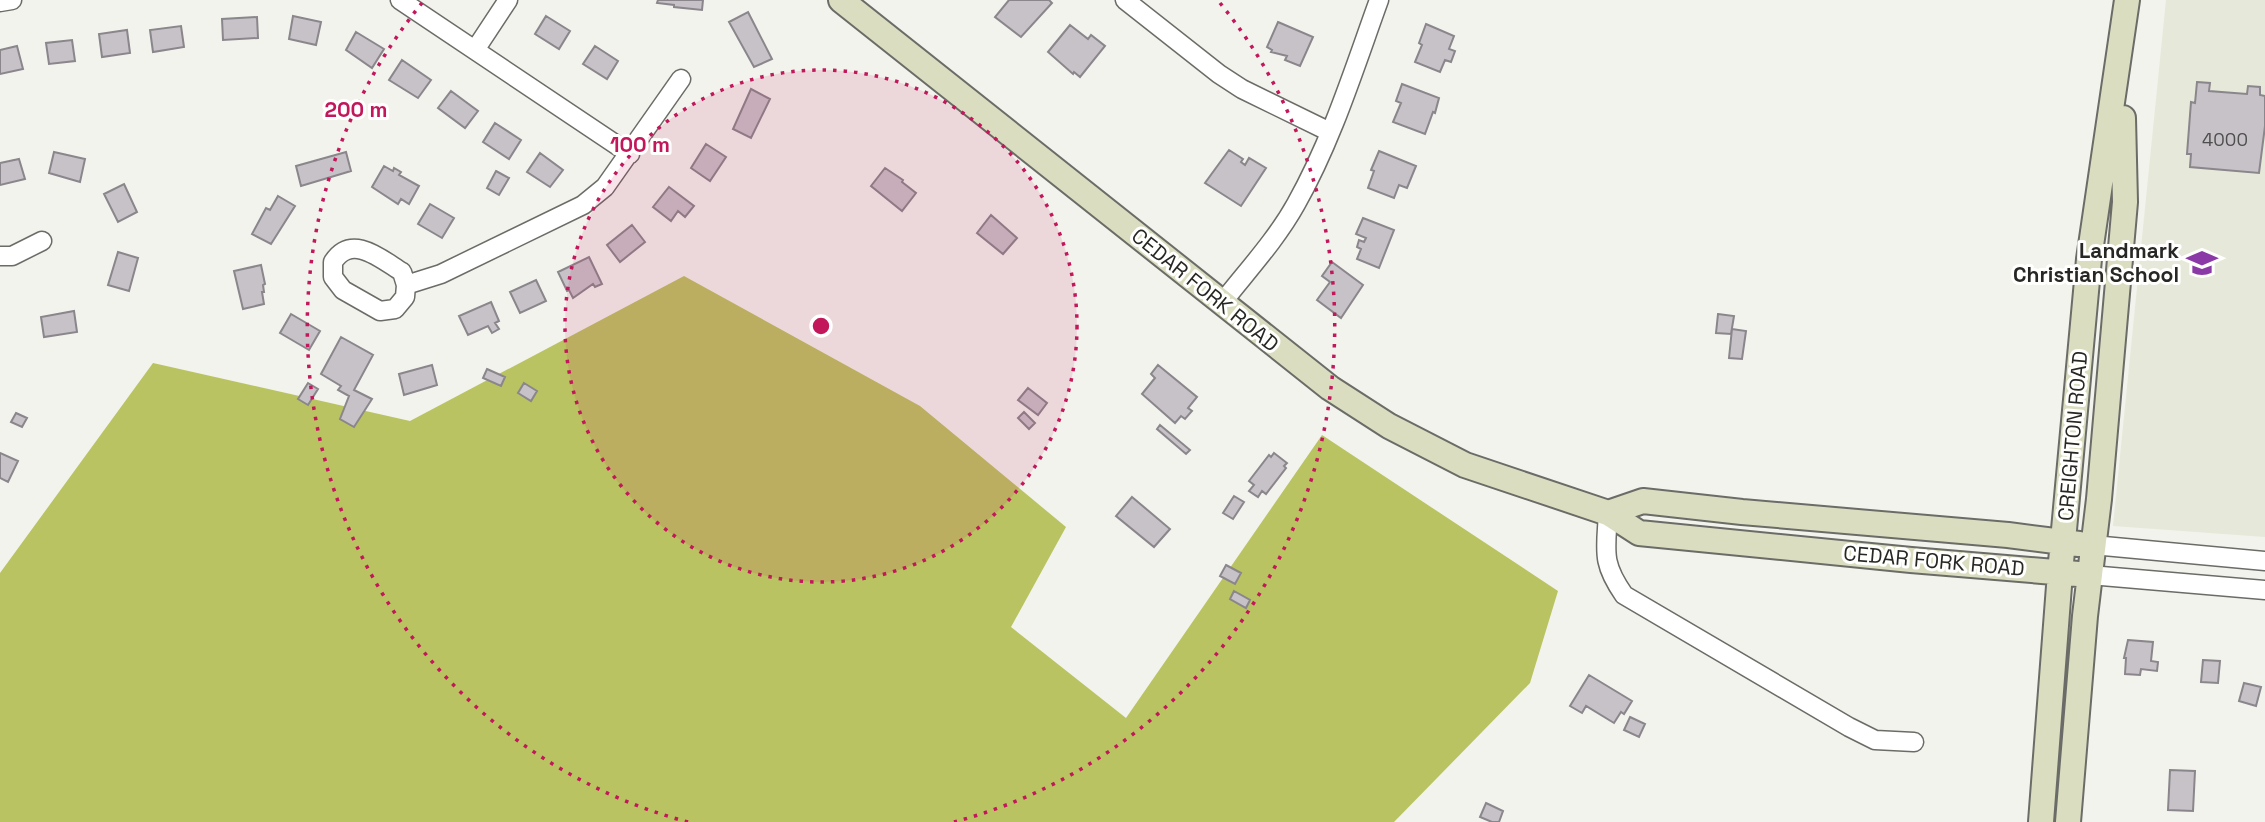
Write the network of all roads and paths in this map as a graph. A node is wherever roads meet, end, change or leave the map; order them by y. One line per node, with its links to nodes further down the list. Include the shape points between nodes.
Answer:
1 (12, 0): 8 (street)
2 (400, 0): 9 (street)
3 (508, 0): 9 (street)
4 (841, 0): 17 (street, CEDAR FORK ROAD)
5 (1125, 0): 12 (street, via 1231,82)
6 (1379, 0): 12 (street)
7 (2127, 0): 10 (street, CREIGHTON ROAD)
8 (0, 2)
9 (475, 50): 13 (street)
10 (2121, 53): 19 (street, CREIGHTON ROAD, via 2089,258); 20 (street, CREIGHTON ROAD, via 2125,202)
11 (681, 79): 13 (street)
12 (1330, 132): 17 (street, via 1295,207)
13 (631, 154): 16 (street, via 605,187 572,212 441,274)
14 (42, 241): 15 (street, via 12,256)
15 (0, 256)
16 (406, 285)
17 (1222, 303): 18 (street, CEDAR FORK ROAD, via 1330,388 1425,446 1465,465)
18 (1608, 513): 19 (street, CEDAR FORK ROAD, via 1643,501); 22 (street, CEDAR FORK ROAD, via 1639,533); 25 (street, via 1606,561 1624,595 1849,727 1875,740)
19 (2063, 542): 20 (street, CEDAR FORK ROAD); 22 (street, CREIGHTON ROAD)
20 (2093, 545): 21 (street, CEDAR FORK ROAD); 23 (street, CREIGHTON ROAD)
21 (2265, 561)
22 (2060, 573): 23 (street, CEDAR FORK ROAD); 26 (street, CREIGHTON ROAD)
23 (2090, 575): 24 (street, CEDAR FORK ROAD); 27 (street, CREIGHTON ROAD)
24 (2265, 590)
25 (1914, 742)
26 (2041, 822)
27 (2068, 822)

